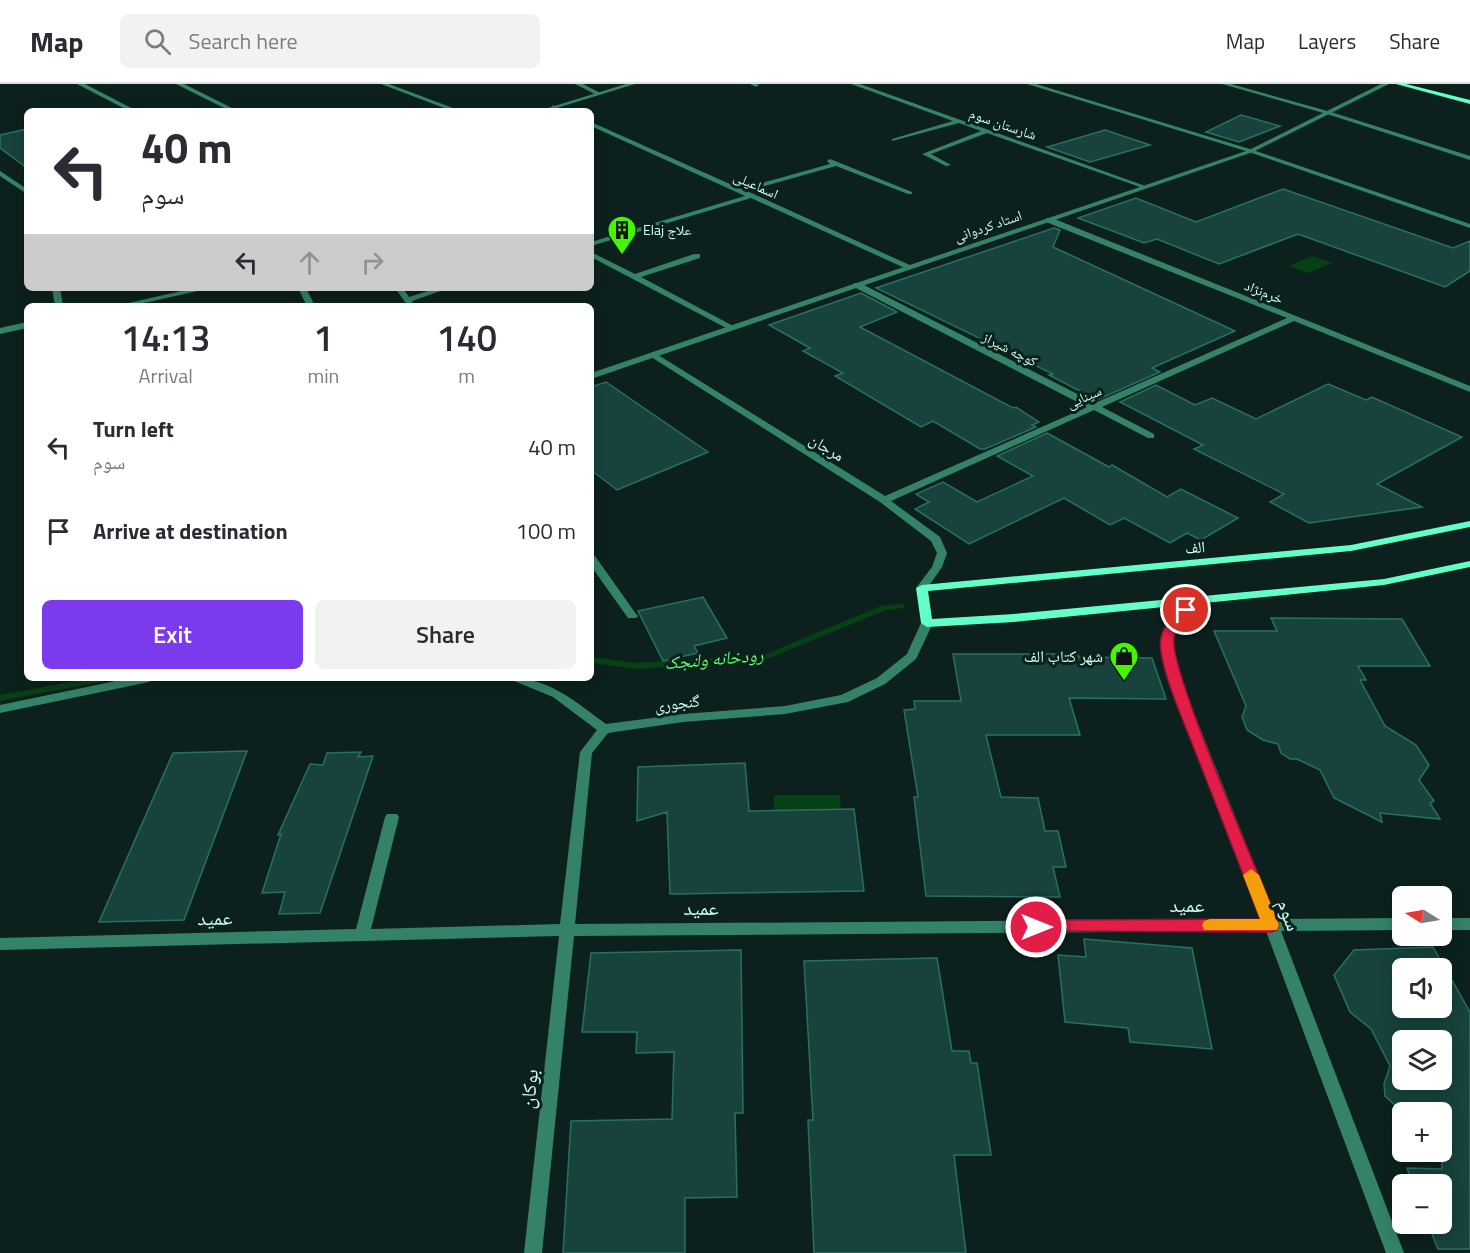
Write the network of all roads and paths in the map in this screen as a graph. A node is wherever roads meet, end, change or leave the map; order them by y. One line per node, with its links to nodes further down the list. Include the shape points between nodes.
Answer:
1 (80, 84): 14 (street)
2 (179, 84): 15 (street)
3 (384, 84): 16 (street)
4 (578, 84): 12 (street)
5 (632, 84): 12 (street)
6 (854, 84): 19 (street, شارستان سوم)
7 (1030, 84): 23 (street)
8 (1226, 84): 18 (street)
9 (1386, 84): 18 (street, استاد کردوانی)
10 (1400, 84): 13 (main road)
11 (1414, 84): 13 (main road)
12 (599, 94): 17 (street)
13 (1470, 100)
14 (128, 108)
15 (229, 108)
16 (450, 108)
17 (553, 108)
18 (1329, 113): 23 (street, استاد کردوانی); 24 (street)
19 (959, 121): 21 (street, شارستان سوم); 22 (street)
20 (594, 125): 31 (street, اسماعیلی)
21 (988, 131): 27 (street, via 925,154); 29 (street, شارستان سوم)
22 (894, 140)
23 (1251, 151): 29 (street, استاد کردوانی); 35 (street)
24 (1470, 158)
25 (823, 159): 26 (street)
26 (836, 164): 31 (street); 32 (street)
27 (948, 165)
28 (0, 173): 30 (street)
29 (1145, 187): 34 (street, استاد کردوانی)
30 (24, 190)
31 (740, 191): 33 (street, اسماعیلی)
32 (910, 194)
33 (751, 196): 36 (street); 39 (street, اسماعیلی)
34 (1049, 220): 39 (street, استاد کردوانی); 46 (street, خرم‌نژاد)
35 (1470, 226)
36 (594, 243)
37 (594, 256): 40 (street)
38 (697, 256): 40 (street)
39 (910, 267): 41 (street, استاد کردوانی)
40 (634, 277): 48 (street)
41 (857, 285): 48 (street, استاد کردوانی); 53 (street, کوچه شیراز)
42 (192, 291): 44 (street)
43 (439, 291): 45 (street)
44 (134, 303)
45 (409, 303)
46 (1295, 318): 52 (street, خرم‌نژاد); 53 (street, سینایی)
47 (24, 326): 49 (street)
48 (733, 328): 50 (street, استاد کردوانی)
49 (0, 331)
50 (652, 355): 51 (street, استاد کردوانی); 55 (street, مرجان)
51 (594, 375)
52 (1470, 389)
53 (1094, 407): 54 (street, کوچه شیراز); 55 (street, سینایی)
54 (1151, 436)
55 (884, 500): 59 (street, مرجان, via 936,539 942,553)
56 (1470, 524): 59 (main road, الف, via 1351,548)
57 (594, 562): 61 (street)
58 (1470, 564): 60 (main road, via 1384,582)
59 (922, 588): 62 (main road)
60 (1199, 600): 62 (main road); 71 (street, سوم, via 1174,624 1167,638 1171,662)
61 (632, 616)
62 (927, 623): 66 (street, گنجوری, via 912,656 880,681 844,699 785,710)
63 (135, 681): 65 (street)
64 (525, 681): 66 (street, via 557,694)
65 (0, 709)
66 (604, 729): 72 (street, via 586,752)
67 (392, 817): 73 (street)
68 (1392, 924): 71 (street, عمید)
69 (1452, 924): 70 (street)
70 (1470, 924)
71 (1271, 925): 72 (street, عمید); 76 (street, سوم)
72 (566, 930): 73 (street, عمید); 75 (street, بوکان)
73 (362, 935): 74 (street, عمید)
74 (0, 944)
75 (533, 1253)
76 (1395, 1253)

